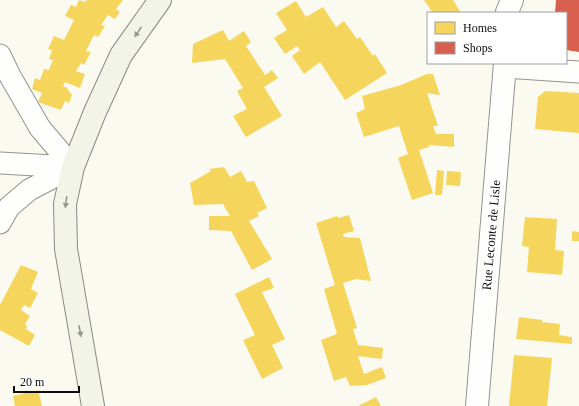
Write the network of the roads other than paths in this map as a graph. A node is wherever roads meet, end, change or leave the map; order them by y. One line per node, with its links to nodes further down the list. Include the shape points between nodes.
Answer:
1 (160, 0): 10 (main road, one-way to 10, via 122,55)
2 (504, 0): 4 (street)
3 (512, 0): 5 (street)
4 (507, 12)
5 (507, 12)
6 (0, 55): 10 (street, via 40,128)
7 (505, 65): 8 (street); 13 (street, Rue Leconte de Lisle)
8 (579, 72)
9 (0, 163): 10 (street)
10 (73, 167): 11 (street, via 29,190 9,207); 12 (main road, one-way to 12, via 65,204 66,249)
11 (0, 223)
12 (93, 406)
13 (477, 406)

